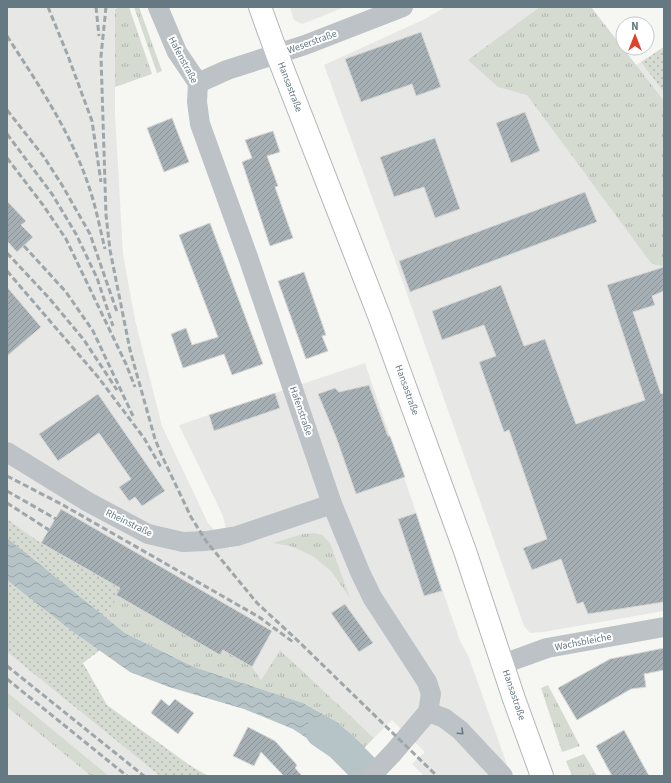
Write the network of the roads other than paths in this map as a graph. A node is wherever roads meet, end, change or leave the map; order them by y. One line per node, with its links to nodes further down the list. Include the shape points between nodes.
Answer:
1 (158, 7): 5 (street, Hafenstraße, via 177,52)
2 (260, 7): 4 (main road, Hansastraße)
3 (403, 7): 4 (street, Weserstraße)
4 (277, 54): 5 (street, Weserstraße, via 227,70); 9 (main road, Hansastraße, via 380,318 465,551)
5 (198, 83): 7 (street, Hafenstraße, via 200,124)
6 (7, 452): 7 (street, Rheinstraße, via 88,502 148,534 183,542 206,542 237,536)
7 (332, 504): 10 (street, Hafenstraße, via 372,597 427,682 431,694)
8 (664, 627): 9 (street, Wachsbleiche, via 546,648)
9 (503, 664): 13 (main road, Hansastraße)
10 (428, 712): 11 (street); 12 (street, one-way to 12, via 444,718 460,730)
11 (370, 776)
12 (503, 776)
13 (542, 776)

